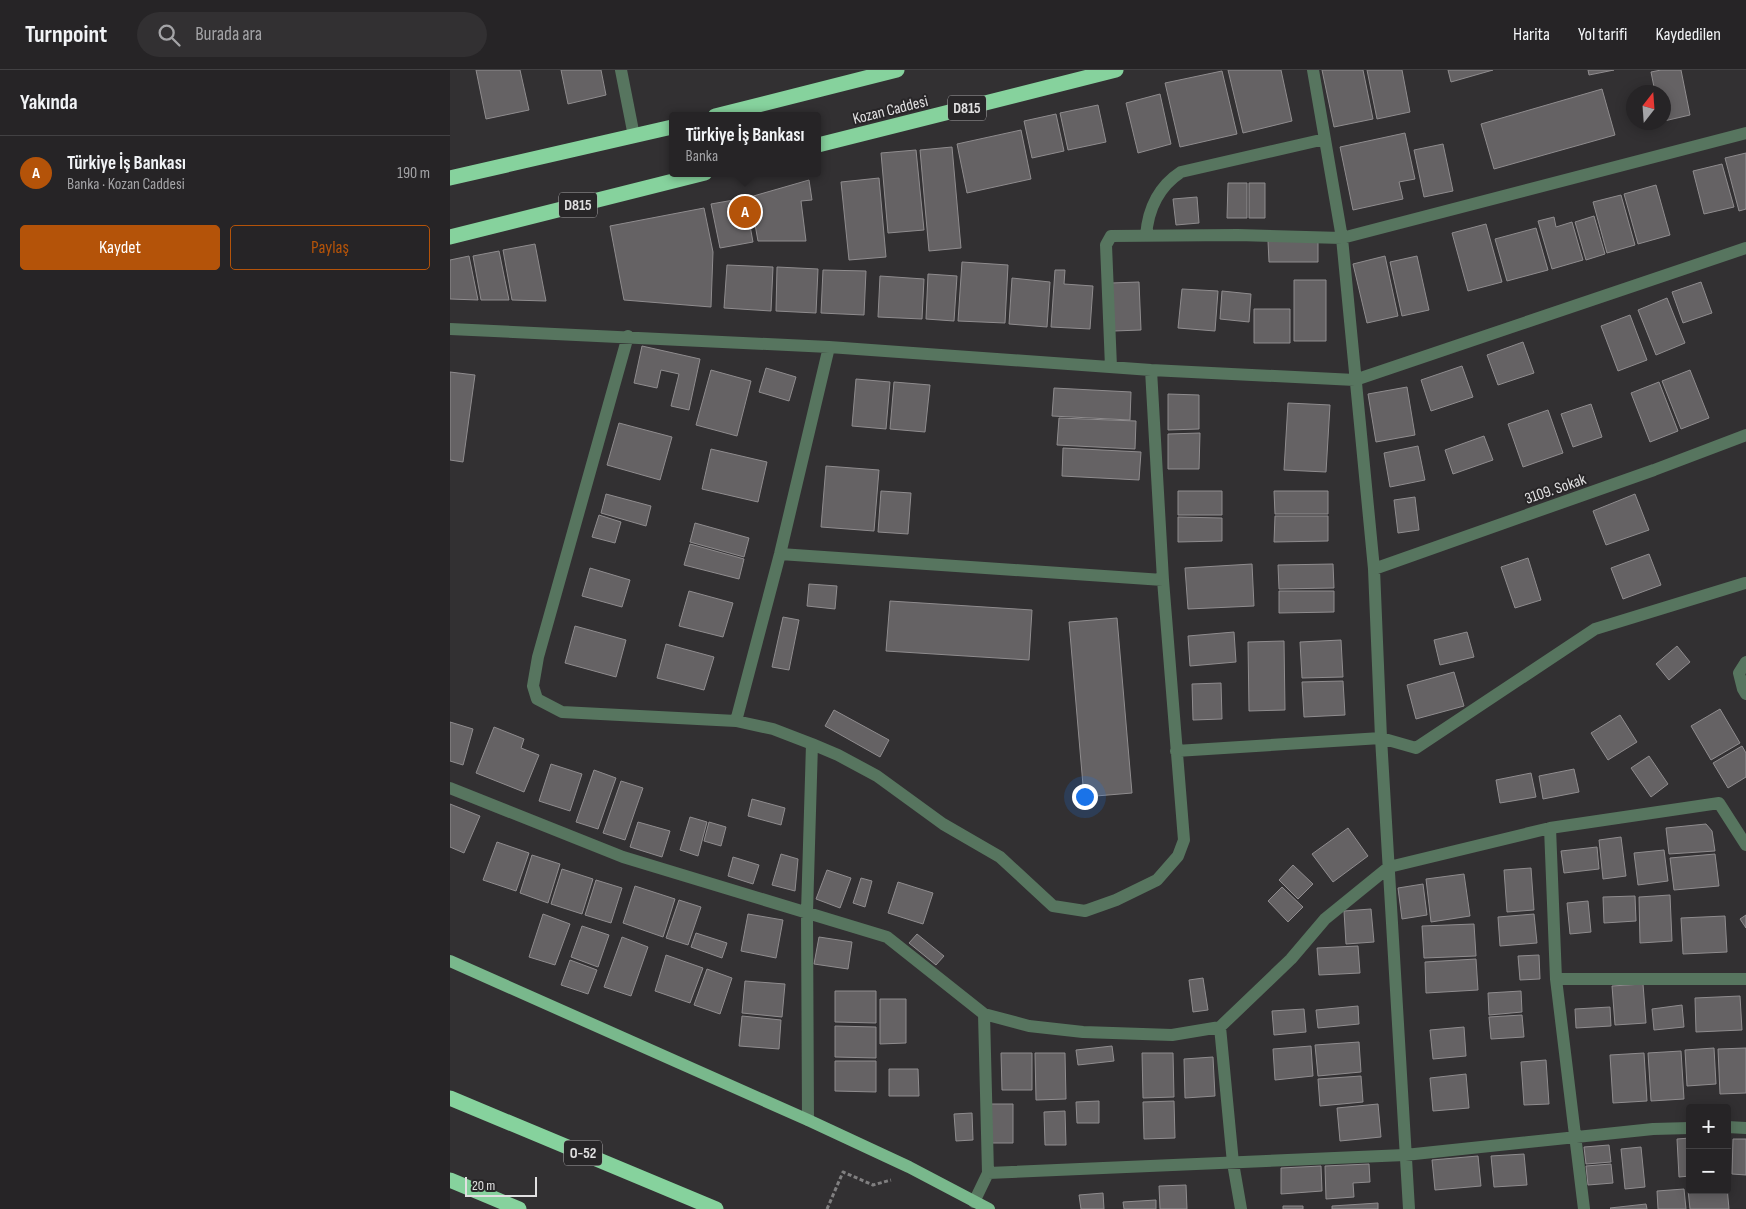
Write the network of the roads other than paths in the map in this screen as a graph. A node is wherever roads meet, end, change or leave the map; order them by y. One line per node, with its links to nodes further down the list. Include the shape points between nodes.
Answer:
1 (621, 70): 9 (street)
2 (897, 70): 5 (highway)
3 (1116, 70): 11 (highway, Kozan Caddesi / D815)
4 (1313, 70): 10 (street)
5 (862, 75): 6 (highway)
6 (729, 112)
7 (669, 127): 9 (highway)
8 (1746, 134): 16 (street)
9 (634, 136): 13 (highway)
10 (1325, 139): 14 (street, via 1181,172 1159,193 1147,221); 16 (street)
11 (821, 144)
12 (689, 177): 15 (highway, D815)
13 (450, 178)
14 (1146, 236): 16 (street); 21 (street, via 1111,236 1106,245)
15 (450, 237)
16 (1342, 238): 23 (street)
17 (1746, 248): 23 (street)
18 (450, 329): 19 (street)
19 (628, 336): 20 (street); 31 (street, via 538,656 533,686 537,699 562,712)
20 (828, 347): 21 (street); 25 (street)
21 (1111, 367): 22 (street)
22 (1151, 370): 23 (street); 27 (street)
23 (1355, 380): 26 (street)
24 (1746, 435): 26 (street, 3109. Sokak)
25 (780, 554): 27 (street); 31 (street)
26 (1374, 569): 32 (street)
27 (1163, 580): 34 (street)
28 (1745, 583): 32 (street, via 1595,629 1416,748)
29 (1746, 662): 30 (street, via 1739,673)
30 (1746, 694)
31 (736, 721): 33 (street)
32 (1381, 738): 34 (street); 38 (street)
33 (812, 744): 34 (street, via 877,776 943,824 1000,857 1053,906 1086,911 1157,880 1178,856 1184,840); 39 (street)
34 (1176, 751)
35 (450, 788): 39 (street, via 623,857)
36 (1550, 828): 37 (street, via 1719,804); 38 (street); 41 (street)
37 (1746, 845)
38 (1389, 867): 44 (street, via 1326,919 1291,959); 51 (street)
39 (807, 912): 43 (street, via 887,937); 46 (street)
40 (450, 961): 46 (main road)
41 (1556, 979): 42 (street); 50 (street)
42 (1746, 979)
43 (984, 1014): 44 (street, via 1029,1026 1083,1032 1172,1035); 53 (street)
44 (1220, 1027): 52 (street)
45 (450, 1098): 57 (highway, O-52)
46 (808, 1120): 55 (main road, via 909,1167)
47 (1686, 1128): 50 (street)
48 (1731, 1128): 49 (street)
49 (1746, 1128)
50 (1577, 1137): 51 (street); 61 (street)
51 (1405, 1155): 52 (street); 60 (street)
52 (1233, 1163): 53 (street); 59 (street)
53 (988, 1173): 55 (street)
54 (450, 1180): 56 (highway)
55 (974, 1202): 58 (main road)
56 (519, 1209)
57 (716, 1209)
58 (989, 1209)
59 (1241, 1209)
60 (1409, 1209)
61 (1584, 1209)

